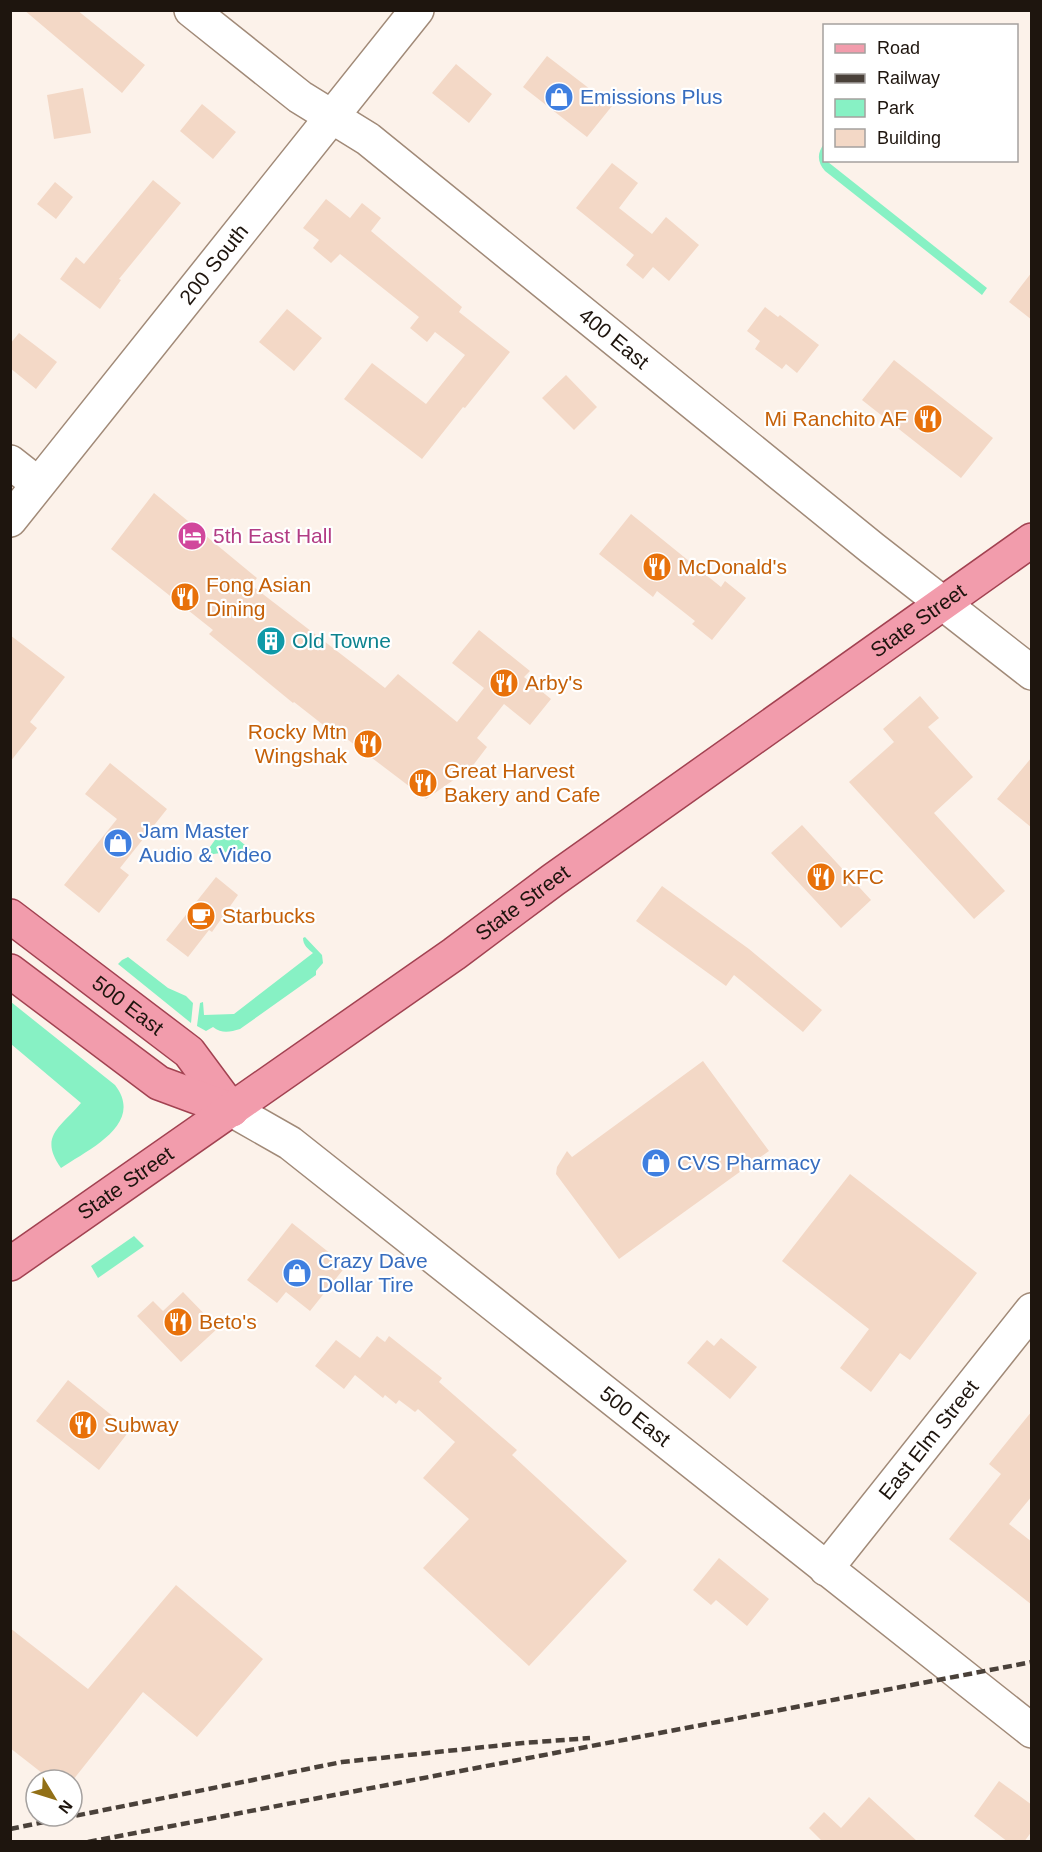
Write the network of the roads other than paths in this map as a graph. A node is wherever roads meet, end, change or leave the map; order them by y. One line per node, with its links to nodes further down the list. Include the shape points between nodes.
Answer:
1 (191, 10): 3 (street, 400 East, via 300,97)
2 (417, 10): 3 (street, 200 South)
3 (333, 117): 5 (street, 200 South); 8 (street, 400 East, via 368,139)
4 (10, 462): 5 (street)
5 (38, 484): 6 (street, 200 South)
6 (10, 520)
7 (1032, 540): 8 (main road, State Street)
8 (943, 603): 9 (street, 400 East); 12 (main road, State Street)
9 (1032, 673)
10 (10, 916): 12 (main road, 500 East, via 189,1052)
11 (10, 971): 12 (main road, 500 East, via 159,1083)
12 (232, 1110): 13 (main road, State Street); 15 (street, 500 East, via 290,1143)
13 (10, 1264)
14 (1032, 1310): 15 (street, East Elm Street)
15 (826, 1569): 16 (street, 500 East)
16 (1032, 1731)

